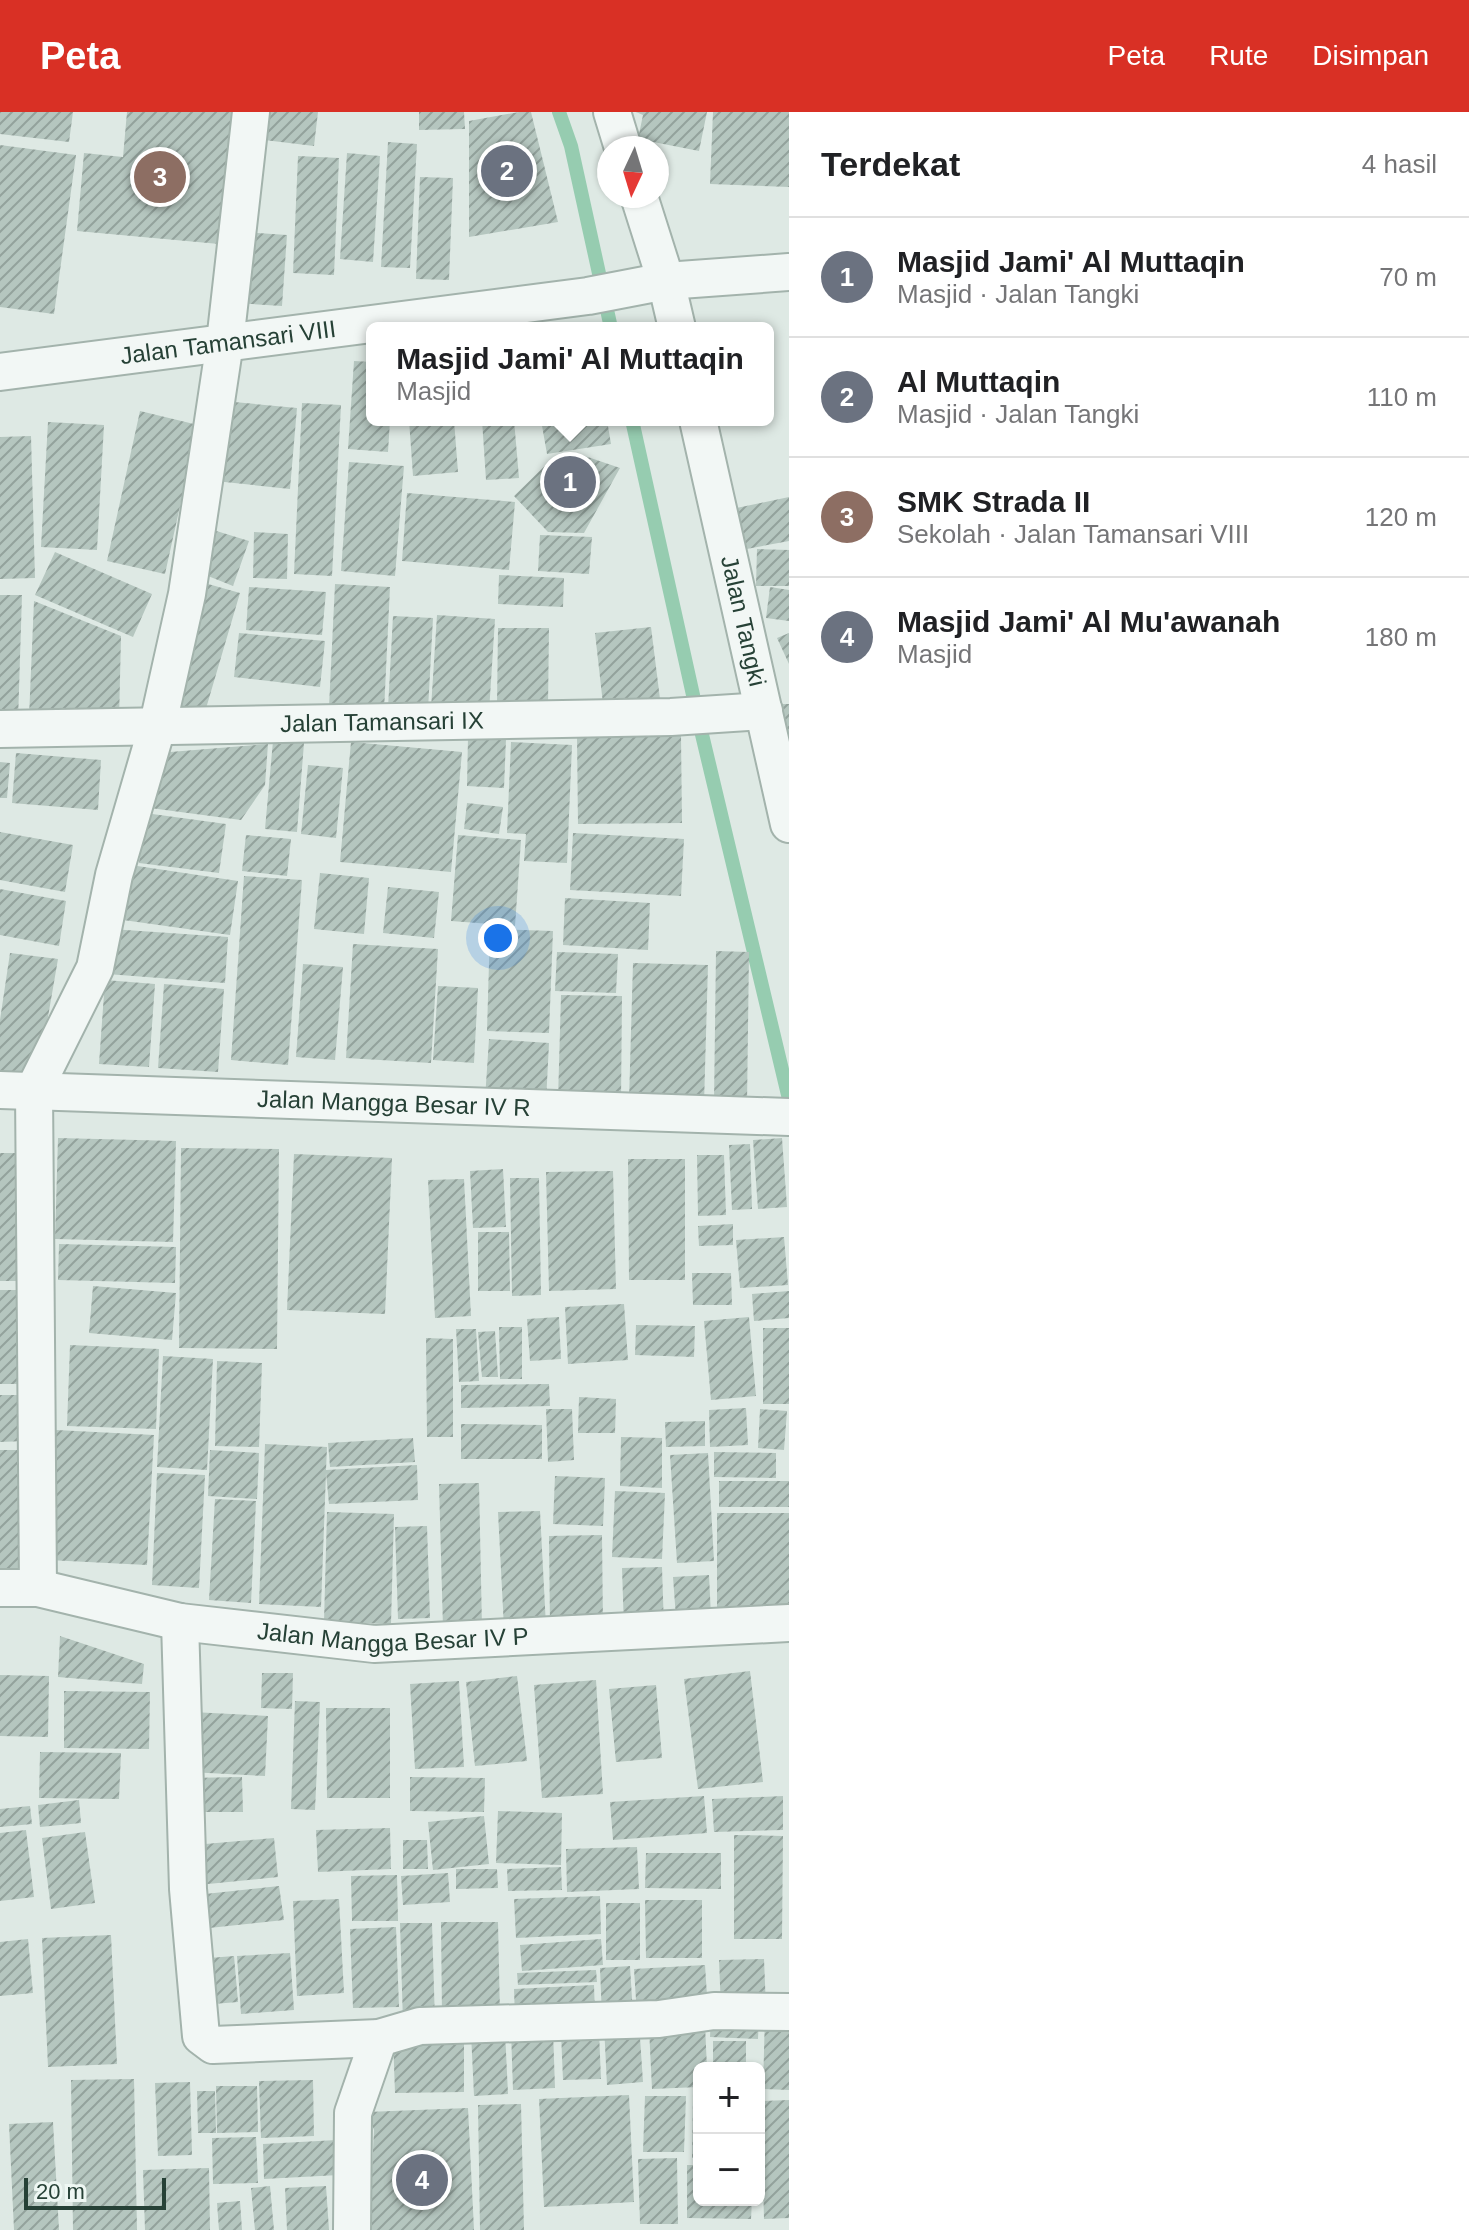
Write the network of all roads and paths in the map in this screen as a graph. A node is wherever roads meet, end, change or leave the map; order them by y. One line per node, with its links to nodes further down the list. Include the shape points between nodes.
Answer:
1 (251, 112): 10 (street)
2 (612, 112): 3 (street)
3 (619, 136)
4 (643, 208): 6 (street)
5 (789, 272): 6 (street, Jalan Tamansari VIII)
6 (666, 281): 7 (street, Jalan Tamansari VIII); 8 (street)
7 (383, 322)
8 (676, 322)
9 (366, 324): 10 (street, Jalan Tamansari VIII)
10 (225, 342): 11 (street, Jalan Tamansari VIII); 14 (street, via 187,594)
11 (0, 372)
12 (699, 426): 13 (street, Jalan Tangki)
13 (764, 711): 14 (street, Jalan Tamansari IX); 16 (street, Jalan Tangki)
14 (158, 724): 15 (street, Jalan Tamansari IX); 17 (street, via 114,875 95,968)
15 (0, 729)
16 (789, 824)
17 (17, 1090): 18 (street, Jalan Mangga Besar IV R); 20 (street)
18 (789, 1117)
19 (0, 1588): 20 (street, Jalan Mangga Besar IV P)
20 (38, 1588): 21 (street, Jalan Mangga Besar IV P)
21 (180, 1622): 22 (street, Jalan Mangga Besar IV P, via 374,1644); 24 (street, via 188,1889 201,2036 213,2045)
22 (789, 1623)
23 (789, 2012): 24 (street, via 420,2026)
24 (379, 2038): 25 (street, via 353,2113)
25 (352, 2230)

